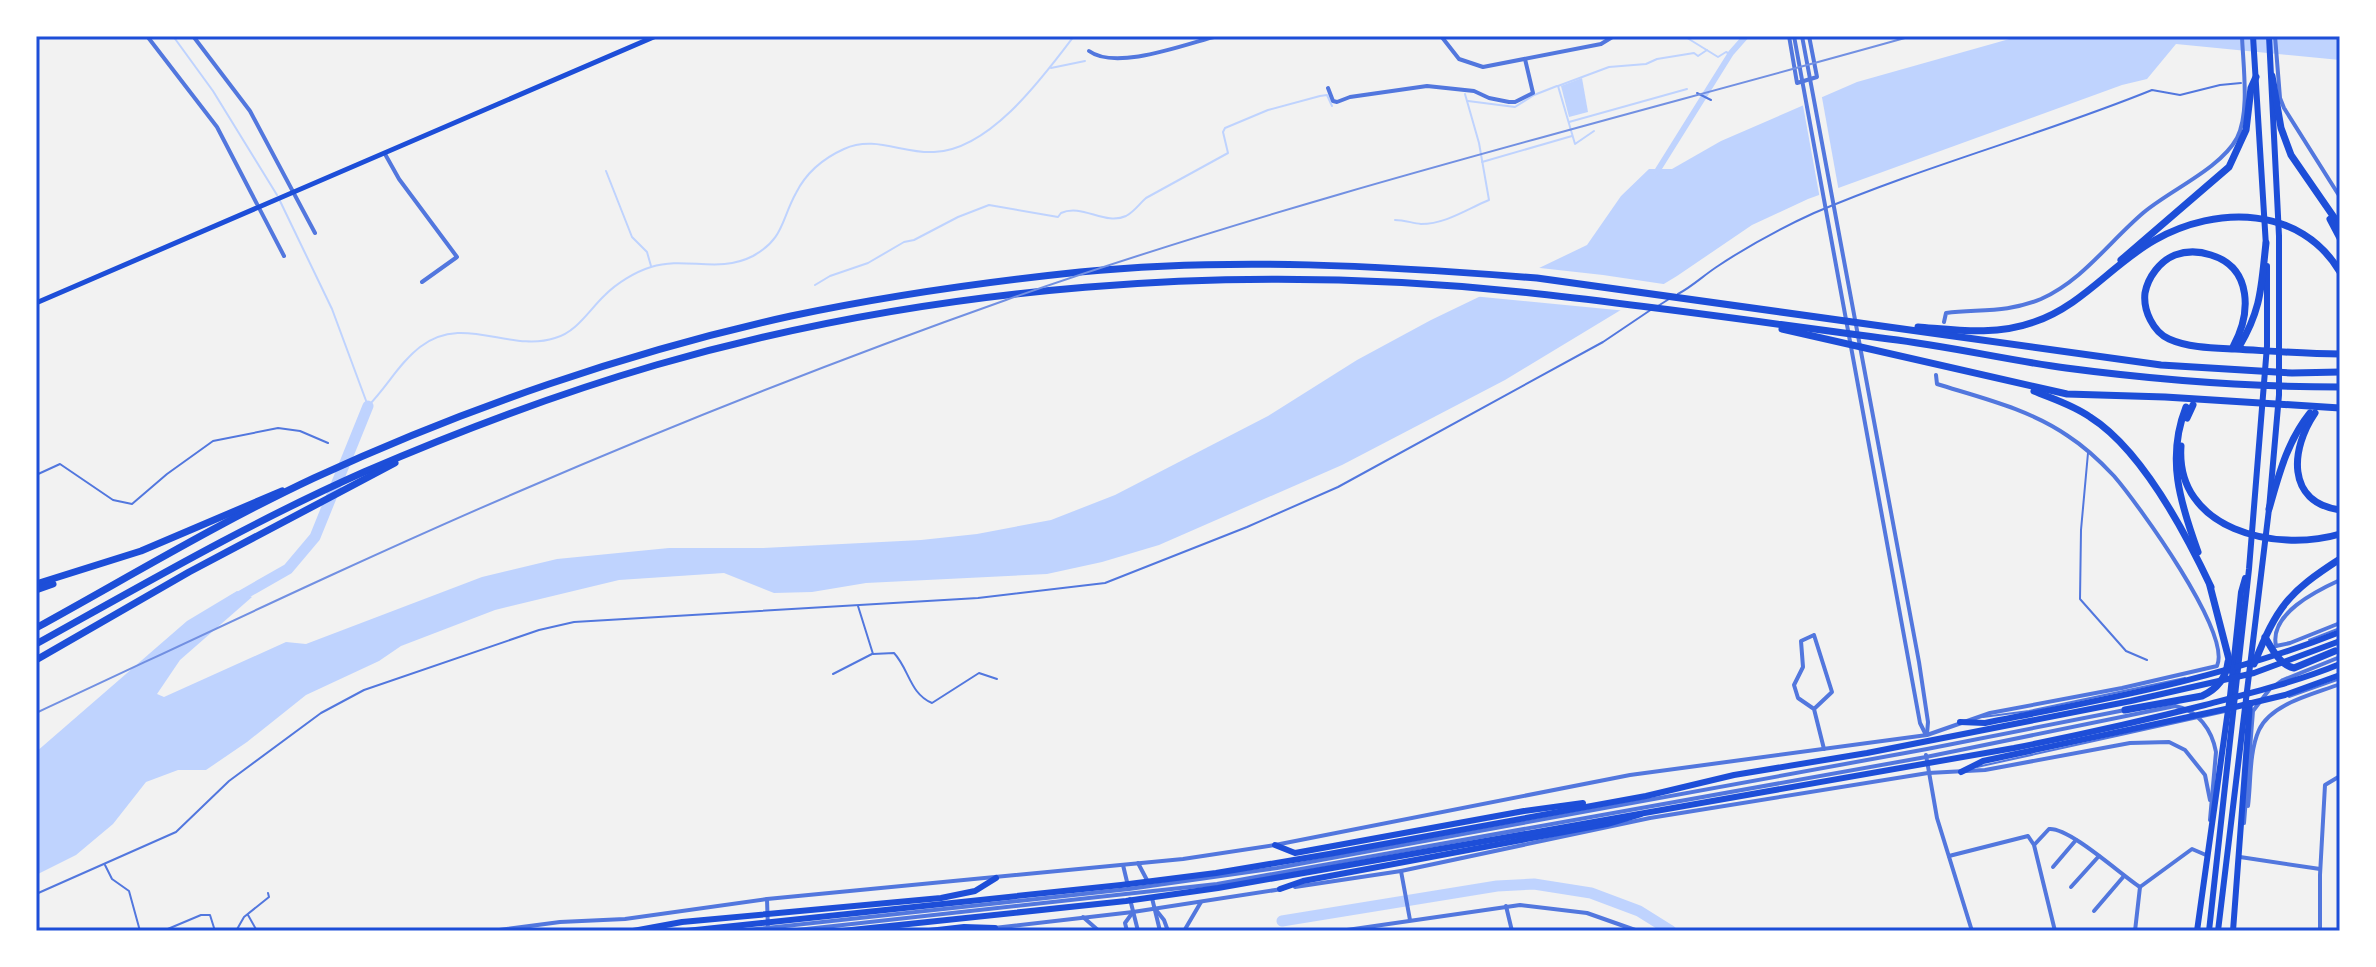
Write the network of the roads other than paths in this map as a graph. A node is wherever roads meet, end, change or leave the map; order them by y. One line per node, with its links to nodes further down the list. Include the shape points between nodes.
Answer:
1 (147, 36): 26 (street, via 217,127)
2 (193, 36): 24 (street, via 250,111)
3 (656, 36): 22 (main road)
4 (1217, 36): 14 (street, via 1149,55 1106,59)
5 (1441, 36): 15 (street, via 1453,54 1471,64 1489,68)
6 (1614, 36): 15 (street, via 1601,44)
7 (1792, 36): 9 (street, via 1797,83 1817,77); 89 (street, via 1920,723)
8 (1802, 36): 89 (street, via 1919,662)
9 (1809, 36)
10 (2242, 36): 18 (street)
11 (2253, 36): 17 (main road)
12 (2269, 36): 16 (main road)
13 (2275, 36): 16 (street)
14 (1089, 51)
15 (1525, 59): 19 (street, via 1533,93 1512,103 1474,91 1427,86 1337,102)
16 (2275, 74): 23 (highway, via 2281,128); 25 (street, via 2284,108); 50 (main road, via 2281,322)
17 (2256, 77): 30 (main road); 34 (highway, via 2246,130 2229,167 2152,230)
18 (2243, 83): 38 (street, via 2243,122 2226,153 2146,211 2068,285 2020,307 1946,313); 58 (lane, via 2180,95 2152,90 1814,213 1714,268 1603,342 1338,487 1105,583)
19 (1328, 88)
20 (1697, 93): 21 (lane)
21 (1711, 100)
22 (385, 154): 24 (main road); 33 (street, via 457,257)
23 (2307, 181): 27 (highway); 29 (highway)
24 (290, 193): 26 (main road); 28 (street)
25 (2340, 197)
26 (260, 206): 31 (street); 35 (main road)
27 (2340, 226)
28 (315, 233)
29 (2340, 238)
30 (2266, 243): 39 (highway, via 2258,307 2236,347 2246,307 2243,284 2233,268 2200,252 2177,254 2154,272 2145,294 2156,329 2188,345); 54 (main road, via 2267,346)
31 (284, 256)
32 (2340, 272): 34 (highway, via 2317,243 2290,226 2250,216 2203,222 2154,240)
33 (422, 282)
34 (2085, 295): 37 (highway, via 2035,322 1993,331)
35 (36, 303)
36 (1745, 319): 42 (highway); 43 (highway, via 2066,368 2252,386); 46 (highway, via 1403,281 1233,280 1063,289 834,323 657,365)
37 (1869, 322): 40 (highway, via 2117,360); 49 (highway, via 1443,270 1292,264 1082,272 833,308 661,350 481,409)
38 (1944, 322)
39 (2340, 354)
40 (2340, 372)
41 (1936, 375): 47 (street, via 1937,384 2037,418)
42 (2013, 382): 44 (highway, via 2091,397); 57 (highway, via 2091,417 2112,435 2163,500)
43 (2340, 387)
44 (2340, 408)
45 (328, 443): 48 (lane, via 278,428 213,441 132,504 113,500 60,464)
46 (412, 452): 66 (highway, via 212,547); 70 (highway)
47 (2088, 452): 71 (lane, via 2080,599 2126,651); 80 (street, via 2116,479 2179,565 2211,628 2219,658 2217,666)
48 (36, 475)
49 (307, 482): 56 (highway, via 141,551); 59 (highway)
50 (2269, 509): 51 (highway, via 2284,456 2313,412 2298,445 2298,474 2313,499); 61 (main road)
51 (2340, 510)
52 (2340, 534): 57 (highway, via 2282,541 2241,532 2205,508 2184,475 2180,451 2190,406 2178,433 2176,476 2180,503)
53 (2340, 559): 64 (highway, via 2292,594)
54 (2249, 569): 76 (main road, via 2241,592); 162 (main road)
55 (2340, 580): 67 (street, via 2294,606 2278,628)
56 (36, 587)
57 (2211, 587): 60 (highway)
58 (858, 605): 68 (lane); 110 (lane, via 557,625 364,690 321,713 229,781 176,832)
59 (36, 628)
60 (2222, 628): 76 (highway); 85 (highway, via 2228,663 2214,690)
61 (2254, 628): 73 (main road); 88 (main road)
62 (2326, 628): 63 (street); 67 (street); 69 (street)
63 (2340, 628): 72 (main road); 86 (lane, via 2240,665 2029,711)
64 (2265, 637): 69 (highway, via 2279,658 2294,668); 73 (highway)
65 (2340, 641): 73 (main road)
66 (36, 644)
67 (2276, 646): 69 (street, via 2294,655)
68 (873, 654): 75 (lane); 77 (lane, via 894,653 918,694 932,703 979,673)
69 (2339, 657): 79 (main road, via 2301,680); 102 (street, via 2283,680 2253,711)
70 (36, 660)
71 (2147, 660)
72 (2268, 660): 73 (main road); 74 (main road)
73 (2254, 668): 76 (main road); 88 (main road)
74 (2220, 672): 76 (main road); 87 (main road, via 1985,723)
75 (833, 674)
76 (2231, 675): 98 (main road, via 2116,704); 106 (main road)
77 (997, 679)
78 (2340, 679): 81 (main road); 94 (lane, via 2281,699); 102 (street, via 2280,709 2260,727)
79 (2281, 685): 81 (main road); 82 (main road)
80 (2122, 688): 85 (street); 86 (street)
81 (2304, 688): 84 (main road)
82 (2228, 699): 84 (main road); 99 (main road, via 2014,748)
83 (1814, 709): 83 (street, via 1798,698 1794,685 1803,667 1801,641 1814,635 1832,692); 91 (street)
84 (2213, 712): 94 (main road)
85 (2126, 714): 90 (street); 92 (street); 93 (street); 106 (street, via 2175,706 2208,727 2216,752)
86 (1970, 718): 87 (street)
87 (1960, 722): 89 (street)
88 (2246, 726): 102 (main road); 163 (main road)
89 (1927, 735): 91 (street); 92 (street)
90 (2130, 743): 95 (street); 106 (street, via 2177,745 2199,765 2210,799)
91 (1824, 749): 103 (street, via 1630,775)
92 (1927, 749): 93 (street); 120 (street)
93 (1926, 757): 96 (street); 100 (street)
94 (1982, 764): 95 (main road)
95 (1961, 772): 96 (street)
96 (1928, 773): 105 (street, via 1650,818); 107 (street)
97 (2340, 776): 114 (street, via 2325,785)
98 (1646, 796): 103 (main road, via 1524,811 1295,853); 143 (main road, via 1216,873)
99 (1644, 812): 121 (main road, via 1635,818); 146 (main road, via 1218,888)
100 (1497, 833): 105 (street); 120 (street, via 1217,884)
101 (2076, 840): 104 (street, via 2052,829); 108 (street); 113 (street)
102 (2241, 844): 109 (main road)
103 (1275, 845): 111 (street)
104 (2034, 845): 107 (street, via 2028,836); 159 (street)
105 (1499, 850): 115 (street)
106 (2206, 855): 119 (street, via 2192,849); 161 (main road)
107 (1949, 856): 158 (street)
108 (2099, 856): 116 (street); 118 (street)
109 (2240, 857): 114 (street); 164 (main road)
110 (104, 863): 124 (lane); 136 (lane, via 110,876 129,891)
111 (1138, 863): 112 (street); 120 (street)
112 (1123, 865): 117 (street); 122 (street)
113 (2053, 867)
114 (2320, 869): 165 (street)
115 (1401, 871): 121 (street); 133 (street)
116 (2124, 876): 119 (street); 129 (street)
117 (996, 878): 125 (street); 142 (main road, via 975,891 941,898)
118 (2071, 887)
119 (2140, 887): 160 (street)
120 (1150, 888): 122 (street); 128 (street)
121 (1280, 889): 126 (street)
122 (1129, 892): 130 (street); 135 (street); 145 (street)
123 (268, 893): 131 (lane)
124 (36, 894)
125 (767, 899): 135 (street); 141 (street)
126 (1202, 900): 128 (street); 154 (street)
127 (1506, 906): 133 (street); 156 (street); 157 (street, via 1541,905 1587,913)
128 (1155, 908): 130 (street); 152 (street); 153 (street)
129 (2094, 911)
130 (1133, 912): 132 (street); 150 (street, via 1125,923); 151 (street)
131 (247, 914): 139 (lane); 140 (lane)
132 (1083, 917): 134 (street); 149 (street)
133 (1410, 920): 155 (street)
134 (995, 928): 147 (main road); 148 (street)
135 (768, 930): 144 (street)
136 (140, 931)
137 (163, 931): 138 (lane, via 201,915 210,915)
138 (215, 931)
139 (236, 931)
140 (257, 931)
141 (492, 931)
142 (633, 931)
143 (686, 931)
144 (738, 931)
145 (788, 931)
146 (842, 931)
147 (929, 931)
148 (972, 931)
149 (1099, 931)
150 (1127, 931)
151 (1138, 931)
152 (1160, 931)
153 (1168, 931)
154 (1184, 931)
155 (1340, 931)
156 (1512, 931)
157 (1638, 931)
158 (1972, 931)
159 (2055, 931)
160 (2135, 931)
161 (2197, 931)
162 (2209, 931)
163 (2218, 931)
164 (2233, 931)
165 (2320, 931)

